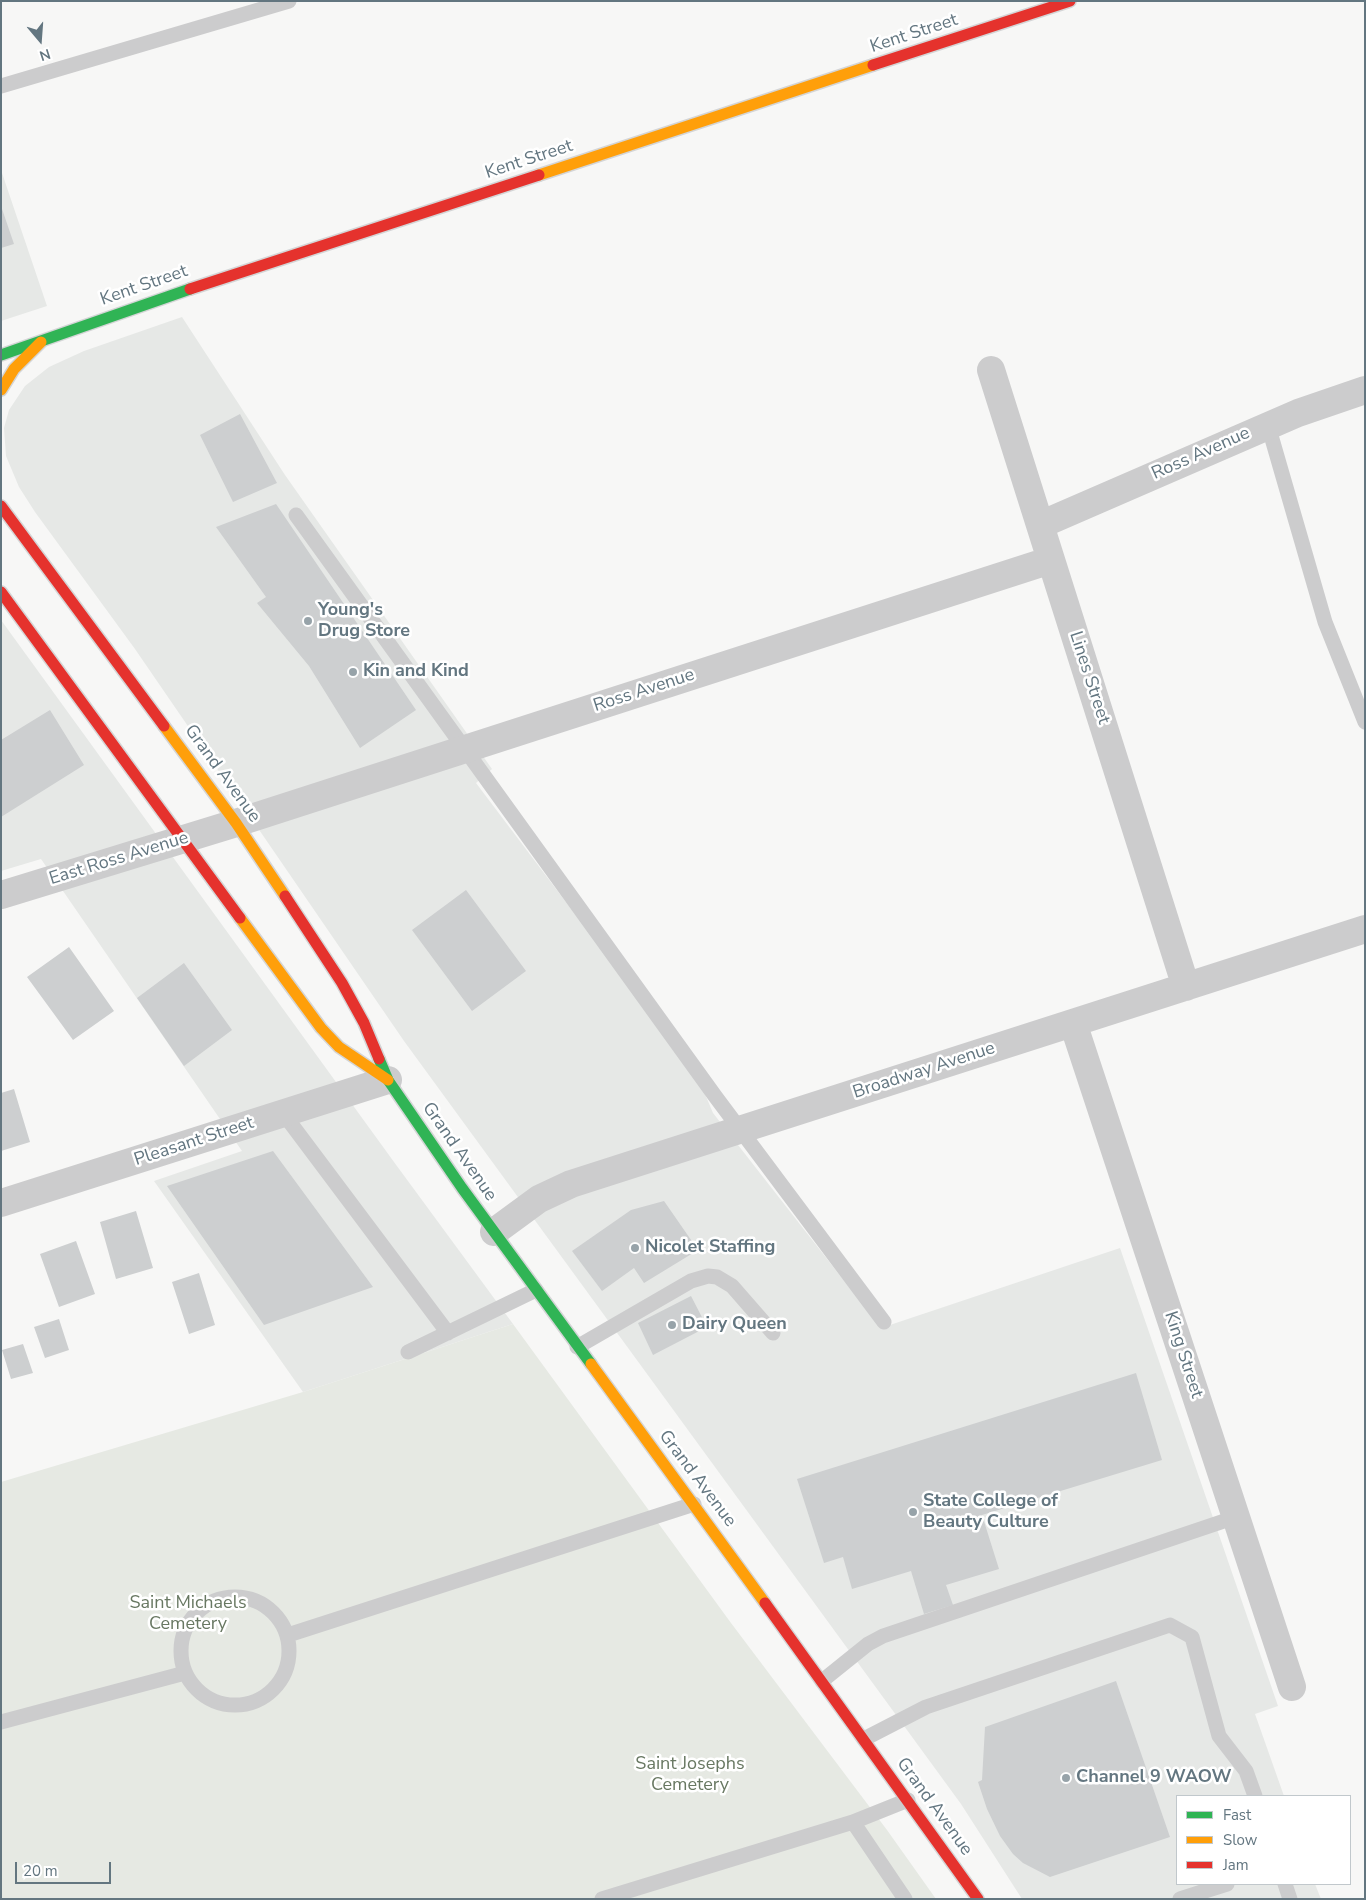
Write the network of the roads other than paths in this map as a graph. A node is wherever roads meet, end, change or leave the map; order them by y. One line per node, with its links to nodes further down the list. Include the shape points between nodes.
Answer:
1 (289, 1): 3 (lane)
2 (1070, 1): 4 (main road, Kent Street, via 144,304)
3 (1, 86)
4 (41, 342): 5 (main road, Kent Street); 7 (main road, via 14,369)
5 (1, 355)
6 (991, 370): 12 (street, Lines Street)
7 (1, 390)
8 (1365, 390): 9 (street, Ross Avenue)
9 (1268, 425): 12 (street, Ross Avenue); 15 (lane, via 1325,622)
10 (4, 500): 17 (main road, Grand Avenue, via 21,531)
11 (296, 515): 16 (lane)
12 (1040, 525): 13 (street, Lines Street)
13 (1051, 560): 16 (street, Ross Avenue); 21 (street, Lines Street)
14 (1, 592): 18 (main road, Grand Avenue)
15 (1365, 722)
16 (465, 749): 17 (street, Ross Avenue); 25 (lane)
17 (236, 823): 18 (street, East Ross Avenue); 23 (main road, Grand Avenue, via 342,983 364,1023)
18 (182, 839): 19 (street, East Ross Avenue); 23 (main road, Grand Avenue, via 321,1028 349,1054)
19 (1, 895)
20 (1365, 929): 21 (street, Broadway Avenue)
21 (1186, 986): 22 (street, Broadway Avenue)
22 (1074, 1023): 25 (street, Broadway Avenue); 35 (street, King Street)
23 (388, 1080): 24 (street, Pleasant Street); 27 (main road, Grand Avenue)
24 (283, 1113): 26 (street, Pleasant Street); 30 (lane)
25 (740, 1130): 27 (street, Broadway Avenue, via 556,1190); 29 (lane)
26 (1, 1203)
27 (494, 1232): 28 (main road, Grand Avenue)
28 (536, 1290): 30 (lane); 32 (main road, Grand Avenue)
29 (884, 1322)
30 (448, 1333): 33 (lane)
31 (773, 1333): 32 (lane, via 738,1292 712,1276 691,1281)
32 (577, 1347): 34 (main road, Grand Avenue)
33 (408, 1352)
34 (694, 1504): 36 (lane); 38 (main road, Grand Avenue)
35 (1236, 1517): 38 (lane, via 883,1636); 39 (street, King Street)
36 (288, 1635): 37 (lane, via 290,1654 285,1672 276,1687 262,1698 227,1705 209,1699 194,1688); 37 (lane, via 280,1619 267,1606 251,1598 216,1599 200,1608 188,1622 181,1638 180,1656)
37 (184, 1673): 40 (lane)
38 (822, 1681): 41 (main road, Grand Avenue)
39 (1292, 1687)
40 (1, 1722)
41 (864, 1739): 42 (lane, via 926,1707 1170,1624 1192,1637 1219,1736 1246,1771); 43 (main road, Grand Avenue)
42 (1255, 1795)
43 (908, 1800): 44 (lane); 49 (main road, Grand Avenue)
44 (853, 1822): 47 (lane); 48 (lane)
45 (1223, 1885): 50 (lane)
46 (1285, 1885): 51 (lane)
47 (602, 1899)
48 (905, 1899)
49 (978, 1899)
50 (1180, 1899)
51 (1290, 1899)

